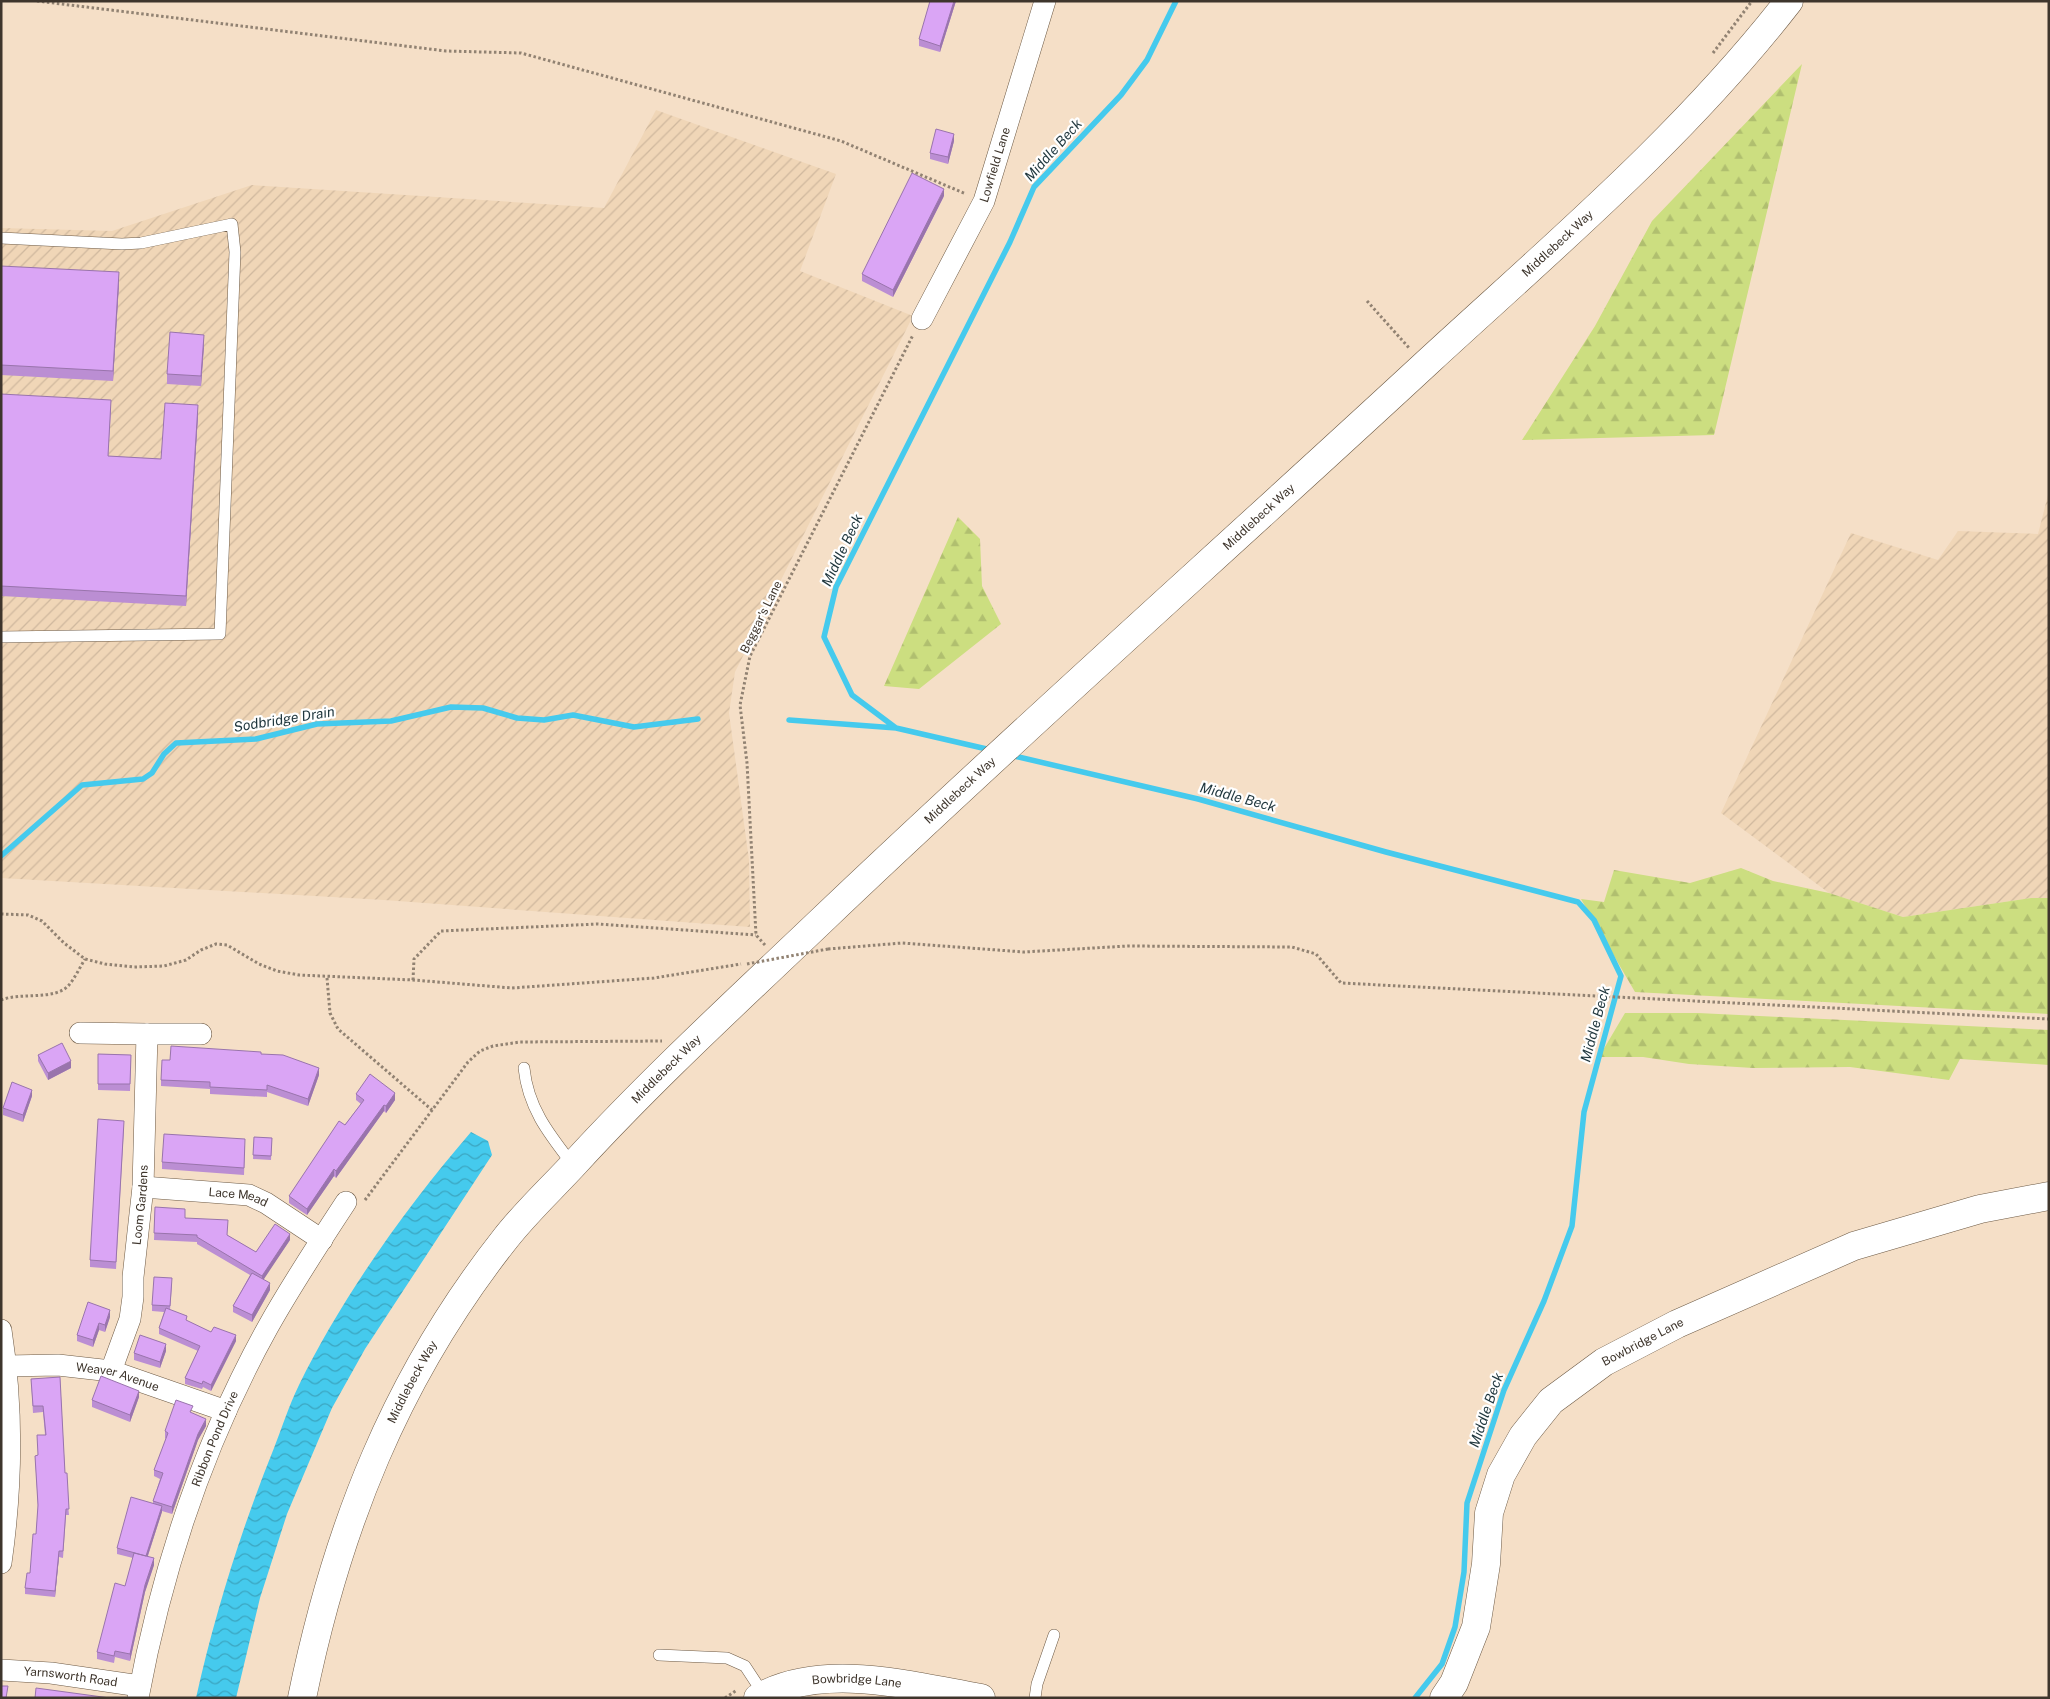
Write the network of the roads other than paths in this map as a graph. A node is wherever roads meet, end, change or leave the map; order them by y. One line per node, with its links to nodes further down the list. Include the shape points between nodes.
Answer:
1 (1045, 1): 4 (street, Lowfield Lane, via 984,201)
2 (1789, 1): 10 (street, Middlebeck Way, via 1758,42 1688,120 1387,400 982,767 616,1117)
3 (1, 238): 5 (lane, via 141,243 232,224 235,252 220,634)
4 (922, 319)
5 (1, 637)
6 (80, 1033): 7 (street)
7 (147, 1034): 8 (street); 11 (street, Loom Gardens)
8 (201, 1034)
9 (524, 1068): 10 (lane, via 540,1122)
10 (573, 1165): 25 (street, Middlebeck Way, via 505,1238 425,1357 381,1439 340,1550 317,1626)
11 (143, 1187): 14 (street, Lace Mead, via 249,1196 266,1203); 17 (street, Loom Gardens, via 130,1319)
12 (2049, 1196): 28 (street, Bowbridge Lane, via 1980,1209 1854,1246 1669,1328 1604,1362 1551,1401 1523,1436 1501,1475 1489,1513 1486,1564 1476,1627 1454,1682)
13 (353, 1203): 14 (street, Ribbon Pond Drive)
14 (322, 1240): 18 (street, Ribbon Pond Drive, via 267,1329)
15 (1, 1330): 16 (street)
16 (7, 1366): 17 (street, Weaver Avenue, via 58,1365); 19 (street, via 10,1434)
17 (111, 1371): 18 (street, Weaver Avenue)
18 (226, 1411): 23 (street, Ribbon Pond Drive, via 177,1541)
19 (1, 1563)
20 (1054, 1635): 27 (lane)
21 (659, 1654): 24 (lane, Bowbridge Lane, via 727,1658 745,1666)
22 (1, 1670): 23 (street, Yarnsworth Road, via 51,1673)
23 (139, 1692)
24 (761, 1696): 26 (street, Bowbridge Lane, via 825,1678 862,1679)
25 (302, 1698)
26 (981, 1698)
27 (1035, 1698)
28 (1444, 1698)

